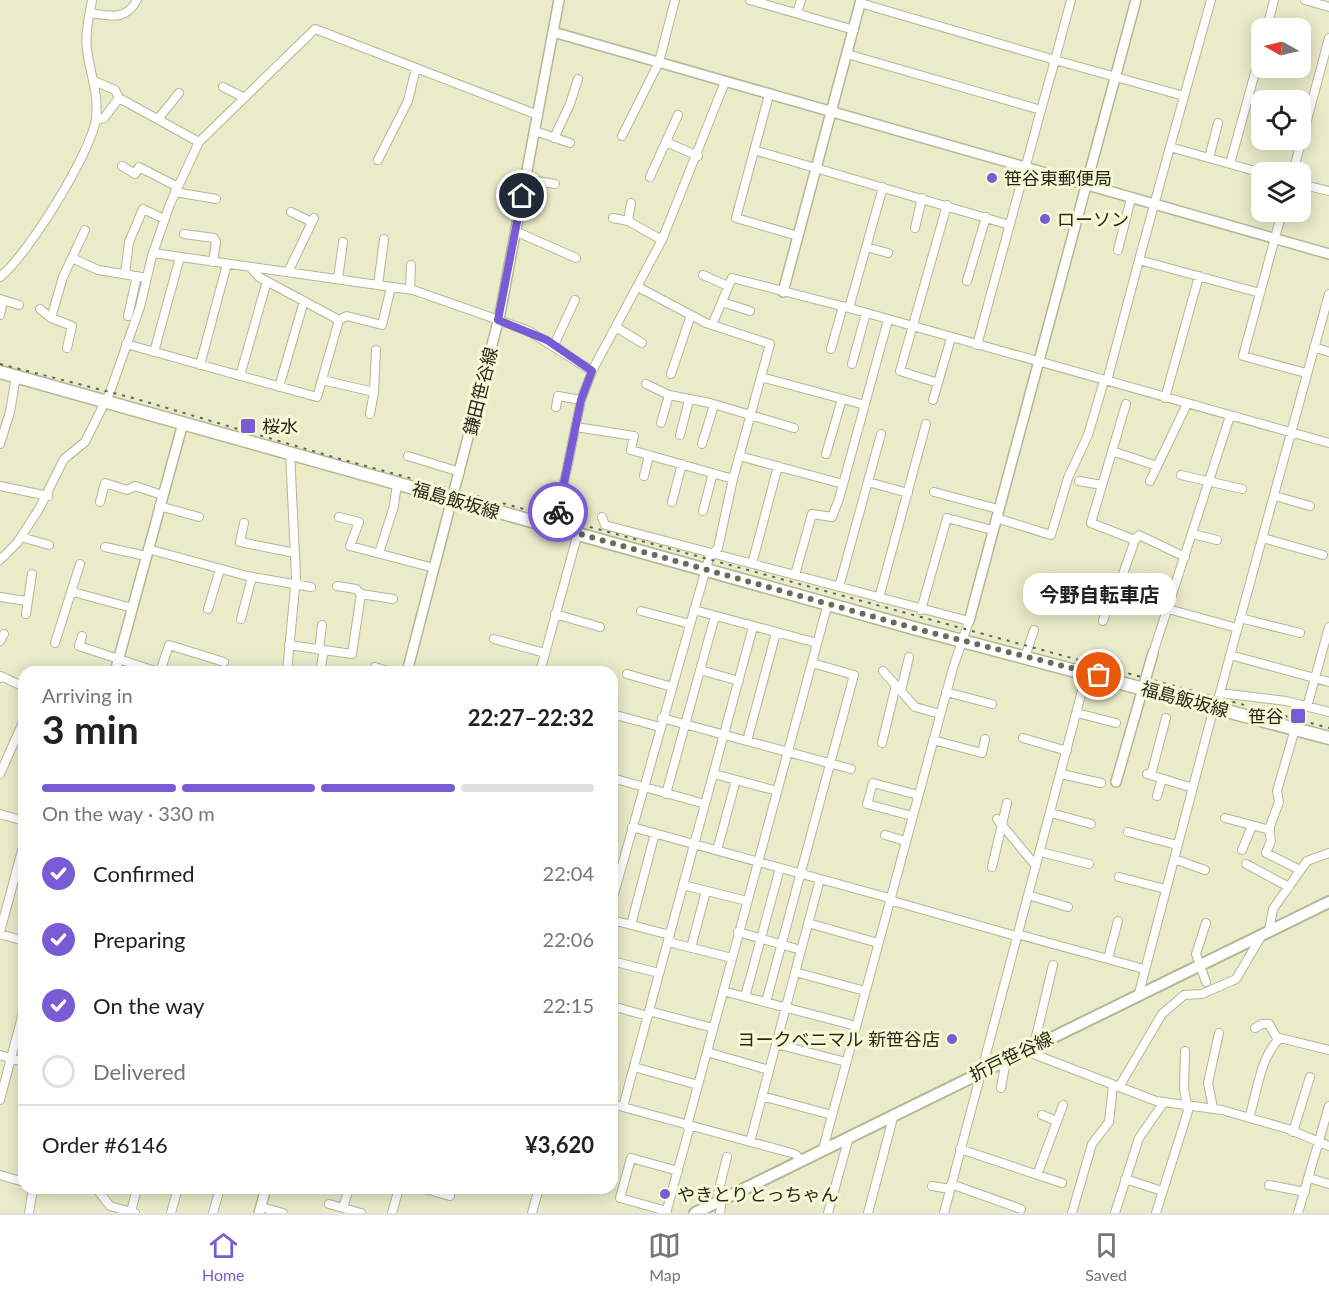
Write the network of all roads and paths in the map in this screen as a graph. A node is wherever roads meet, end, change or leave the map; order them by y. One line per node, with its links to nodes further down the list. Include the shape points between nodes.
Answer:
1 (92, 0): 14 (street)
2 (137, 0): 14 (street, via 132,10 122,16)
3 (559, 0): 18 (street, 鎌田笹谷線)
4 (675, 0): 22 (street)
5 (750, 0): 15 (street)
6 (801, 0): 15 (street)
7 (1071, 0): 21 (street)
8 (1137, 0): 24 (street)
9 (1211, 0): 32 (street)
10 (1274, 0): 16 (street)
11 (1305, 0): 13 (street)
12 (861, 2): 17 (street); 21 (street)
13 (1329, 7)
14 (90, 13): 27 (street, via 87,50)
15 (797, 13): 17 (street)
16 (1270, 18)
17 (854, 30): 20 (street)
18 (553, 32): 22 (street); 37 (street, 鎌田笹谷線)
19 (1329, 38): 53 (street)
20 (847, 54): 35 (street); 36 (street)
21 (1055, 60): 24 (street); 35 (street)
22 (659, 62): 28 (street); 43 (street)
23 (416, 68): 33 (street, via 315,29); 37 (street); 52 (street, via 408,101)
24 (1115, 77): 32 (street); 62 (street)
25 (1254, 78): 54 (street)
26 (578, 80): 44 (street)
27 (94, 81): 34 (street, via 115,90); 40 (street)
28 (725, 82): 31 (street); 50 (street)
29 (223, 87): 33 (street)
30 (179, 93): 39 (street)
31 (769, 95): 36 (street); 49 (street)
32 (1184, 96): 48 (street)
33 (243, 97): 45 (street)
34 (119, 98): 39 (street); 40 (street, via 104,117)
35 (1041, 110): 56 (street)
36 (832, 112): 56 (street); 57 (street)
37 (538, 115): 42 (street, 鎌田笹谷線)
38 (678, 115): 46 (street)
39 (158, 119): 45 (street)
40 (96, 120): 107 (street, via 52,210 18,260)
41 (1218, 123): 51 (street)
42 (535, 131): 44 (street); 60 (street, 鎌田笹谷線)
43 (622, 136)
44 (554, 138): 47 (street)
45 (199, 142): 65 (street)
46 (666, 142): 50 (street); 59 (street)
47 (570, 143)
48 (1170, 147): 51 (street); 71 (street)
49 (754, 150): 57 (street); 84 (street, via 736,218)
50 (698, 156): 87 (street)
51 (1209, 158): 54 (street)
52 (378, 160)
53 (1296, 162)
54 (1230, 164): 58 (street)
55 (122, 166): 65 (street, via 135,174 138,167)
56 (1027, 167): 62 (street); 79 (street)
57 (816, 168): 63 (street); 84 (street)
58 (1251, 170)
59 (650, 177)
60 (525, 179): 61 (street); 82 (street, 鎌田笹谷線)
61 (555, 184)
62 (1085, 185): 68 (street); 151 (street)
63 (883, 187): 67 (street); 89 (street)
64 (1311, 187): 66 (street)
65 (177, 190): 69 (street); 76 (street)
66 (1329, 191)
67 (922, 198): 72 (street); 80 (street)
68 (1131, 198): 71 (street); 90 (street)
69 (216, 199)
70 (631, 203): 77 (street)
71 (1154, 204): 86 (street); 97 (street)
72 (946, 205): 74 (street); 139 (street)
73 (291, 212): 102 (street, via 313,220)
74 (986, 217): 79 (street); 111 (street)
75 (613, 218): 77 (street)
76 (164, 219): 91 (street); 103 (street, via 143,209 129,242)
77 (628, 221): 87 (street)
78 (1279, 222): 86 (street)
79 (1010, 225): 144 (street)
80 (915, 228)
81 (85, 230): 95 (street)
82 (515, 231): 96 (street); 135 (street, 鎌田笹谷線)
83 (184, 234): 98 (street, via 214,238)
84 (798, 236): 117 (street)
85 (384, 239): 112 (street)
86 (1275, 239): 93 (street); 118 (street)
87 (662, 240): 113 (street)
88 (342, 242): 109 (street)
89 (866, 247): 92 (street); 125 (street)
90 (1118, 250)
91 (153, 253): 94 (street); 108 (street)
92 (888, 253)
93 (1329, 254)
94 (180, 257): 98 (street); 149 (street)
95 (72, 258): 103 (street, via 98,270); 133 (street)
96 (576, 258)
97 (1139, 260): 106 (street); 162 (street)
98 (213, 262): 99 (street)
99 (227, 264): 101 (street); 152 (street)
100 (411, 265): 116 (street)
101 (250, 267): 102 (street); 110 (street)
102 (288, 272): 109 (street)
103 (125, 274): 105 (street)
104 (703, 275): 114 (street)
105 (137, 276): 108 (street); 132 (street)
106 (1199, 276): 118 (street); 168 (street)
107 (0, 277)
108 (147, 278): 142 (street, via 141,307)
109 (338, 279): 112 (street)
110 (267, 281): 122 (street); 159 (street)
111 (967, 281)
112 (378, 285): 115 (street)
113 (638, 286): 131 (street); 138 (street)
114 (729, 286): 117 (street, via 732,278); 123 (street)
115 (391, 287): 116 (street); 134 (street, via 382,325 347,316)
116 (410, 290): 135 (street)
117 (783, 292): 125 (street)
118 (1260, 293): 156 (street, via 1243,356)
119 (1329, 294): 127 (street)
120 (1, 299): 124 (street); 130 (street)
121 (575, 300): 143 (street)
122 (304, 301): 134 (street); 165 (street)
123 (722, 302): 128 (street); 137 (street)
124 (18, 305)
125 (846, 307): 129 (street); 147 (street)
126 (40, 309): 133 (street)
127 (1327, 309): 145 (street)
128 (750, 311)
129 (866, 313): 136 (street); 153 (street)
130 (0, 315)
131 (691, 315): 137 (street); 157 (street)
132 (128, 316)
133 (51, 318): 146 (street, via 72,326)
134 (339, 320): 161 (street)
135 (498, 320): 143 (street); 202 (street, 鎌田笹谷線)
136 (888, 320): 139 (street); 177 (street)
137 (712, 325): 160 (street, via 770,344)
138 (616, 327): 141 (street); 154 (street)
139 (913, 327): 140 (street); 163 (street, via 900,371)
140 (951, 338): 144 (street); 163 (street)
141 (642, 343)
142 (126, 344): 149 (street); 173 (street, via 110,392)
143 (554, 345): 154 (street)
144 (977, 345): 151 (street)
145 (1314, 347): 150 (street); 156 (street)
146 (67, 348)
147 (831, 349)
148 (376, 350): 166 (street)
149 (154, 352): 152 (street)
150 (1329, 352)
151 (1038, 363): 162 (street); 227 (street)
152 (200, 364): 159 (street)
153 (852, 364)
154 (592, 371): 170 (street)
155 (0, 372): 158 (main road, 福島飯坂線)
156 (1306, 373): 187 (street)
157 (671, 374)
158 (16, 376): 173 (main road, 福島飯坂線); 191 (street)
159 (240, 376): 165 (street)
160 (762, 377): 169 (street); 180 (street)
161 (322, 380): 165 (street, via 317,397); 166 (street)
162 (1105, 381): 168 (street); 227 (street, via 1051,535)
163 (938, 382): 172 (street)
164 (646, 384): 167 (street)
165 (279, 387)
166 (374, 392): 179 (street)
167 (669, 395): 171 (street); 183 (street)
168 (1165, 398): 175 (street)
169 (842, 399): 177 (street); 195 (street)
170 (581, 400): 178 (street, via 558,396); 185 (street)
171 (689, 400): 176 (street); 189 (street)
172 (933, 400)
173 (103, 401): 182 (main road, 福島飯坂線); 219 (street, via 85,442 64,459)
174 (1126, 404): 193 (street)
175 (1187, 404): 181 (street); 201 (street)
176 (714, 405): 180 (street); 192 (street)
177 (865, 405): 212 (street)
178 (556, 407)
179 (370, 414)
180 (750, 416): 186 (street); 198 (street)
181 (1230, 416): 187 (street); 207 (street)
182 (183, 423): 194 (main road, 福島飯坂線); 218 (street)
183 (661, 423)
184 (926, 424): 217 (street)
185 (576, 427): 196 (street, via 634,436 631,450); 232 (street)
186 (794, 428)
187 (1290, 433): 190 (street); 220 (street)
188 (881, 434): 210 (street)
189 (680, 435)
190 (1328, 440)
191 (0, 444)
192 (702, 444)
193 (1112, 451): 201 (street); 214 (street)
194 (290, 452): 211 (main road, 福島飯坂線); 243 (street)
195 (826, 454)
196 (649, 455): 199 (street); 205 (street)
197 (408, 456): 202 (street)
198 (739, 456): 200 (street); 206 (street)
199 (682, 464): 203 (street); 223 (street)
200 (778, 466): 212 (street); 250 (street)
201 (1157, 466): 209 (street)
202 (460, 472): 221 (street, 鎌田笹谷線)
203 (713, 473): 206 (street); 226 (street)
204 (1181, 475): 207 (street)
205 (644, 477)
206 (733, 479): 245 (street)
207 (1209, 480): 215 (street); 235 (street)
208 (1079, 481): 214 (street)
209 (1150, 481)
210 (868, 482): 217 (street); 260 (street)
211 (397, 483): 221 (main road, 福島飯坂線); 244 (street, via 394,506)
212 (843, 484): 255 (street, via 832,517 812,514)
213 (0, 486): 219 (street)
214 (1102, 486): 238 (street, via 1091,523)
215 (1242, 489)
216 (934, 492): 227 (street)
217 (908, 493): 264 (street)
218 (162, 495): 222 (street, via 135,486 127,490 105,483); 224 (street)
219 (48, 496): 236 (street)
220 (1275, 496): 225 (street); 237 (street)
221 (453, 500): 232 (main road, 福島飯坂線); 251 (street, 鎌田笹谷線)
222 (100, 502)
223 (672, 502)
224 (159, 506): 229 (street); 242 (street)
225 (1311, 506)
226 (703, 511)
227 (997, 513): 233 (street)
228 (602, 516): 245 (street, via 605,525)
229 (199, 517)
230 (339, 517): 244 (street, via 358,522 350,546)
231 (244, 522): 243 (street, via 240,542)
232 (555, 527): 234 (main road, 福島飯坂線)
233 (992, 530): 272 (street, via 947,518); 279 (street)
234 (578, 533): 253 (main road, 福島飯坂線); 275 (street)
235 (1192, 534): 239 (street); 247 (street)
236 (21, 537): 240 (street); 248 (street)
237 (1263, 538): 246 (street); 277 (street)
238 (1135, 540): 247 (street, via 1139,535); 280 (street)
239 (1217, 540)
240 (49, 544)
241 (105, 547): 242 (street)
242 (147, 552): 252 (street); 268 (street)
243 (295, 553): 257 (street)
244 (378, 553): 251 (street)
245 (714, 553): 250 (street); 253 (street)
246 (1323, 555)
247 (1185, 557): 270 (street)
248 (0, 560)
249 (80, 564): 261 (street)
250 (752, 564): 255 (street)
251 (434, 568): 310 (street, 鎌田笹谷線)
252 (220, 569): 256 (street); 269 (street)
253 (706, 569): 267 (main road, 福島飯坂線); 271 (street)
254 (32, 574): 266 (street)
255 (795, 575): 260 (street)
256 (252, 576): 257 (street); 278 (street)
257 (295, 584): 259 (street); 295 (street)
258 (337, 586): 262 (street, via 356,588)
259 (310, 587)
260 (839, 587): 264 (street)
261 (73, 592): 268 (street); 293 (street)
262 (361, 594): 265 (street); 296 (street, via 352,654)
263 (0, 597): 266 (street)
264 (879, 598): 272 (street)
265 (393, 599)
266 (26, 601): 274 (street)
267 (828, 603): 292 (main road, 福島飯坂線); 294 (street)
268 (132, 608): 302 (street)
269 (208, 609)
270 (1168, 609): 286 (street); 298 (street)
271 (694, 610): 276 (street); 281 (street)
272 (921, 610): 279 (street)
273 (641, 611): 281 (street)
274 (26, 614)
275 (555, 614): 283 (street); 297 (street)
276 (715, 616): 284 (street); 312 (street)
277 (1240, 618): 286 (street); 289 (street)
278 (241, 619)
279 (969, 621): 292 (street)
280 (1103, 621)
281 (690, 624): 321 (street)
282 (322, 626): 296 (street)
283 (600, 627)
284 (753, 627): 288 (street); 318 (street)
285 (1329, 627): 317 (street)
286 (1237, 628): 299 (street)
287 (1035, 630): 301 (street)
288 (776, 633): 294 (street); 345 (street)
289 (1300, 633)
290 (82, 636): 302 (street, via 80,646)
291 (495, 639): 297 (street)
292 (961, 640): 301 (main road, 福島飯坂線); 324 (street)
293 (55, 643)
294 (817, 643): 304 (street)
295 (290, 645): 296 (street); 308 (street)
296 (321, 650): 309 (street)
297 (545, 653): 311 (street)
298 (1153, 653): 323 (street)
299 (1230, 655): 317 (street); 325 (street)
300 (909, 657): 322 (street)
301 (1025, 657): 314 (main road, 福島飯坂線)
302 (119, 659): 305 (street); 306 (street)
303 (224, 662): 307 (street, via 169,645)
304 (812, 663): 348 (street); 349 (street, via 854,675)
305 (117, 666)
306 (140, 666)
307 (160, 666)
308 (288, 666)
309 (320, 666)
310 (408, 666)
311 (542, 666)
312 (700, 670): 318 (street); 336 (street)
313 (883, 671): 322 (street)
314 (1087, 672): 323 (main road, 福島飯坂線); 330 (street)
315 (627, 674): 321 (street)
316 (0, 676): 320 (street)
317 (1315, 678): 319 (street); 327 (street)
318 (739, 681): 340 (street)
319 (1329, 682)
320 (18, 684)
321 (672, 687): 333 (street)
322 (898, 688): 331 (street, via 915,707); 346 (street)
323 (1143, 688): 328 (main road, 福島飯坂線); 357 (street)
324 (946, 693): 326 (street); 331 (street)
325 (1220, 693): 327 (street); 328 (street)
326 (992, 704)
327 (1307, 706): 329 (street)
328 (1215, 707): 338 (main road, 福島飯坂線); 360 (street)
329 (1329, 712)
330 (1077, 713): 335 (street); 347 (street)
331 (940, 714): 344 (street)
332 (618, 716): 337 (street)
333 (662, 718): 336 (street); 337 (street)
334 (1166, 718): 354 (street, via 1149,775)
335 (1116, 723)
336 (685, 724): 340 (street); 362 (street)
337 (660, 727): 359 (street)
338 (1295, 729): 342 (main road, 福島飯坂線); 376 (street)
339 (18, 734): 351 (street)
340 (724, 734): 345 (street); 352 (street)
341 (1023, 738): 347 (street)
342 (1329, 738)
343 (985, 739): 344 (street, via 982,753)
344 (933, 740): 363 (street)
345 (747, 741): 348 (street)
346 (882, 743)
347 (1067, 751): 353 (street)
348 (788, 752): 349 (street); 361 (street)
349 (831, 764): 350 (street); 398 (street)
350 (851, 769)
351 (0, 774)
352 (714, 774): 356 (street); 366 (street)
353 (1061, 774): 358 (street); 367 (street)
354 (1162, 779): 360 (street); 364 (street)
355 (618, 780): 359 (street)
356 (736, 780): 361 (street); 383 (street)
357 (1116, 782)
358 (1101, 783)
359 (643, 787): 362 (street); 375 (street)
360 (1193, 788): 382 (street)
361 (777, 791): 388 (street)
362 (666, 794): 366 (street)
363 (918, 795): 369 (street); 369 (street, via 873,783 867,804)
364 (1158, 796)
365 (1007, 803): 372 (street)
366 (705, 804): 381 (street)
367 (1051, 813): 373 (street); 385 (street)
368 (0, 814): 371 (street)
369 (912, 816): 380 (street)
370 (1225, 818): 374 (street)
371 (18, 819)
372 (999, 822): 393 (street); 394 (street)
373 (1091, 824)
374 (1252, 826): 376 (street); 384 (street)
375 (632, 827): 378 (street); 391 (street)
376 (1270, 830): 397 (street, via 1266,853)
377 (1128, 832): 382 (street)
378 (655, 833): 381 (street); 414 (street)
379 (885, 835): 380 (street)
380 (905, 841): 406 (street)
381 (694, 843): 383 (street); 401 (street)
382 (1177, 845): 387 (street)
383 (717, 850): 388 (street)
384 (1242, 850)
385 (1040, 852): 389 (street); 393 (street)
386 (1329, 853): 397 (street, via 1307,861)
387 (1174, 859): 396 (street); 403 (street)
388 (757, 862): 395 (street); 407 (street)
389 (1089, 864)
390 (1246, 864): 402 (street)
391 (618, 865)
392 (18, 866): 416 (street)
393 (1036, 866): 405 (street)
394 (992, 867)
395 (780, 868): 398 (street); 421 (street)
396 (1205, 870)
397 (1300, 870): 402 (street)
398 (801, 874): 400 (street); 423 (street)
399 (1119, 877): 403 (street)
400 (820, 879): 406 (street); 412 (street)
401 (683, 885): 404 (street); 419 (street)
402 (1289, 887): 417 (street, via 1273,909)
403 (1165, 889): 431 (street)
404 (706, 891): 407 (street); 424 (street)
405 (1028, 895): 409 (street); 418 (street)
406 (889, 899): 418 (street); 422 (street)
407 (747, 901): 415 (street)
408 (1329, 902): 417 (main road, 折戸笹谷線)
409 (1068, 907)
410 (1118, 921): 427 (street)
411 (618, 922): 414 (street)
412 (808, 923): 422 (street); 425 (street)
413 (1206, 923): 429 (street, via 1196,954)
414 (631, 925): 419 (street)
415 (738, 932): 421 (street); 426 (street)
416 (0, 933): 420 (street)
417 (1266, 933): 429 (main road, 折戸笹谷線); 465 (street, via 1236,979 1202,994 1184,994 1162,1014)
418 (1017, 935): 427 (street); 461 (street)
419 (669, 938): 424 (street); 433 (street)
420 (18, 939)
421 (761, 939): 423 (street); 438 (street)
422 (878, 943): 436 (street)
423 (781, 944): 425 (street); 439 (street)
424 (691, 948): 426 (street)
425 (801, 950): 432 (street)
426 (732, 958): 435 (street)
427 (1108, 958): 431 (street)
428 (618, 963): 433 (street)
429 (1198, 964): 434 (street); 437 (main road, 折戸笹谷線)
430 (1053, 965): 450 (street)
431 (1144, 969): 437 (street)
432 (795, 972): 436 (street); 441 (street)
433 (659, 974): 442 (street)
434 (1206, 982)
435 (723, 991): 438 (street); 444 (street)
436 (865, 991): 443 (street)
437 (1139, 993): 450 (main road, 折戸笹谷線)
438 (745, 997): 439 (street)
439 (765, 1002): 441 (street)
440 (618, 1007): 442 (street)
441 (786, 1008): 443 (street); 449 (street)
442 (648, 1013): 444 (street); 459 (street)
443 (856, 1026): 458 (street)
444 (713, 1028): 453 (street)
445 (1255, 1028): 448 (street, via 1269,1024)
446 (18, 1032): 455 (street)
447 (1219, 1034): 475 (street, via 1208,1083)
448 (1278, 1040): 451 (street); 479 (street, via 1266,1061)
449 (776, 1044): 458 (street); 460 (street)
450 (1031, 1046): 456 (main road, 折戸笹谷線); 465 (street, via 1036,1055)
451 (1329, 1050)
452 (1185, 1051): 470 (street, via 1184,1088)
453 (707, 1052): 460 (street); 464 (street)
454 (0, 1055): 455 (street)
455 (11, 1058): 457 (street); 463 (street)
456 (1006, 1059): 461 (main road, 折戸笹谷線); 466 (street)
457 (18, 1060)
458 (846, 1062): 477 (street)
459 (634, 1066): 464 (street); 474 (street)
460 (769, 1070): 467 (street)
461 (979, 1072): 476 (main road, 折戸笹谷線); 488 (street)
462 (1310, 1077): 482 (street)
463 (2, 1084): 468 (street)
464 (698, 1084): 481 (street)
465 (1116, 1086): 469 (street); 534 (street, via 1109,1122 1092,1144)
466 (1000, 1088)
467 (762, 1096): 477 (street); 484 (street)
468 (0, 1100)
469 (1164, 1102): 470 (street); 495 (street, via 1139,1138)
470 (1188, 1104): 475 (street); 502 (street)
471 (618, 1106): 474 (street)
472 (1063, 1106): 480 (street)
473 (1329, 1106): 485 (street)
474 (623, 1107): 481 (street)
475 (1213, 1108): 479 (street)
476 (894, 1114): 483 (main road, 折戸笹谷線); 532 (street)
477 (832, 1115): 487 (street)
478 (1042, 1115): 480 (street)
479 (1250, 1118): 482 (street)
480 (1057, 1121): 493 (street)
481 (688, 1126): 484 (street); 491 (street)
482 (1293, 1132): 485 (street)
483 (849, 1137): 487 (main road, 折戸笹谷線); 531 (street)
484 (750, 1142): 490 (street, via 795,1154)
485 (1319, 1142): 486 (street); 494 (street)
486 (1329, 1146)
487 (823, 1149): 490 (main road, 折戸笹谷線)
488 (960, 1149): 493 (street); 501 (street)
489 (727, 1157): 515 (street, via 718,1193)
490 (801, 1160): 515 (main road, 折戸笹谷線)
491 (678, 1171): 521 (street); 521 (street, via 631,1158 620,1198)
492 (0, 1175): 496 (street)
493 (1037, 1175): 497 (street)
494 (1309, 1178): 498 (street); 503 (street)
495 (1125, 1179): 502 (street); 535 (street)
496 (18, 1180)
497 (1062, 1183)
498 (1329, 1184)
499 (1269, 1185): 503 (street)
500 (932, 1186): 501 (street)
501 (950, 1187): 518 (street); 533 (street)
502 (1162, 1191): 536 (street)
503 (1305, 1192): 537 (street)
504 (32, 1194): 522 (street)
505 (101, 1194): 520 (street, via 110,1206)
506 (136, 1194): 520 (street)
507 (176, 1194): 523 (street)
508 (218, 1194): 524 (street)
509 (264, 1194): 519 (street)
510 (348, 1194): 517 (street)
511 (397, 1194): 527 (street)
512 (443, 1194): 514 (street)
513 (537, 1194): 528 (street)
514 (450, 1196)
515 (721, 1200): 529 (main road, 折戸笹谷線); 530 (street)
516 (329, 1204): 517 (street)
517 (344, 1208): 526 (street)
518 (1020, 1209)
519 (260, 1210): 525 (street)
520 (133, 1212)
521 (667, 1212)
522 (29, 1213)
523 (171, 1213)
524 (213, 1213)
525 (283, 1213)
526 (361, 1213)
527 (392, 1213)
528 (532, 1213)
529 (695, 1213)
530 (720, 1213)
531 (828, 1213)
532 (868, 1213)
533 (944, 1213)
534 (1072, 1213)
535 (1115, 1213)
536 (1156, 1213)
537 (1298, 1213)

